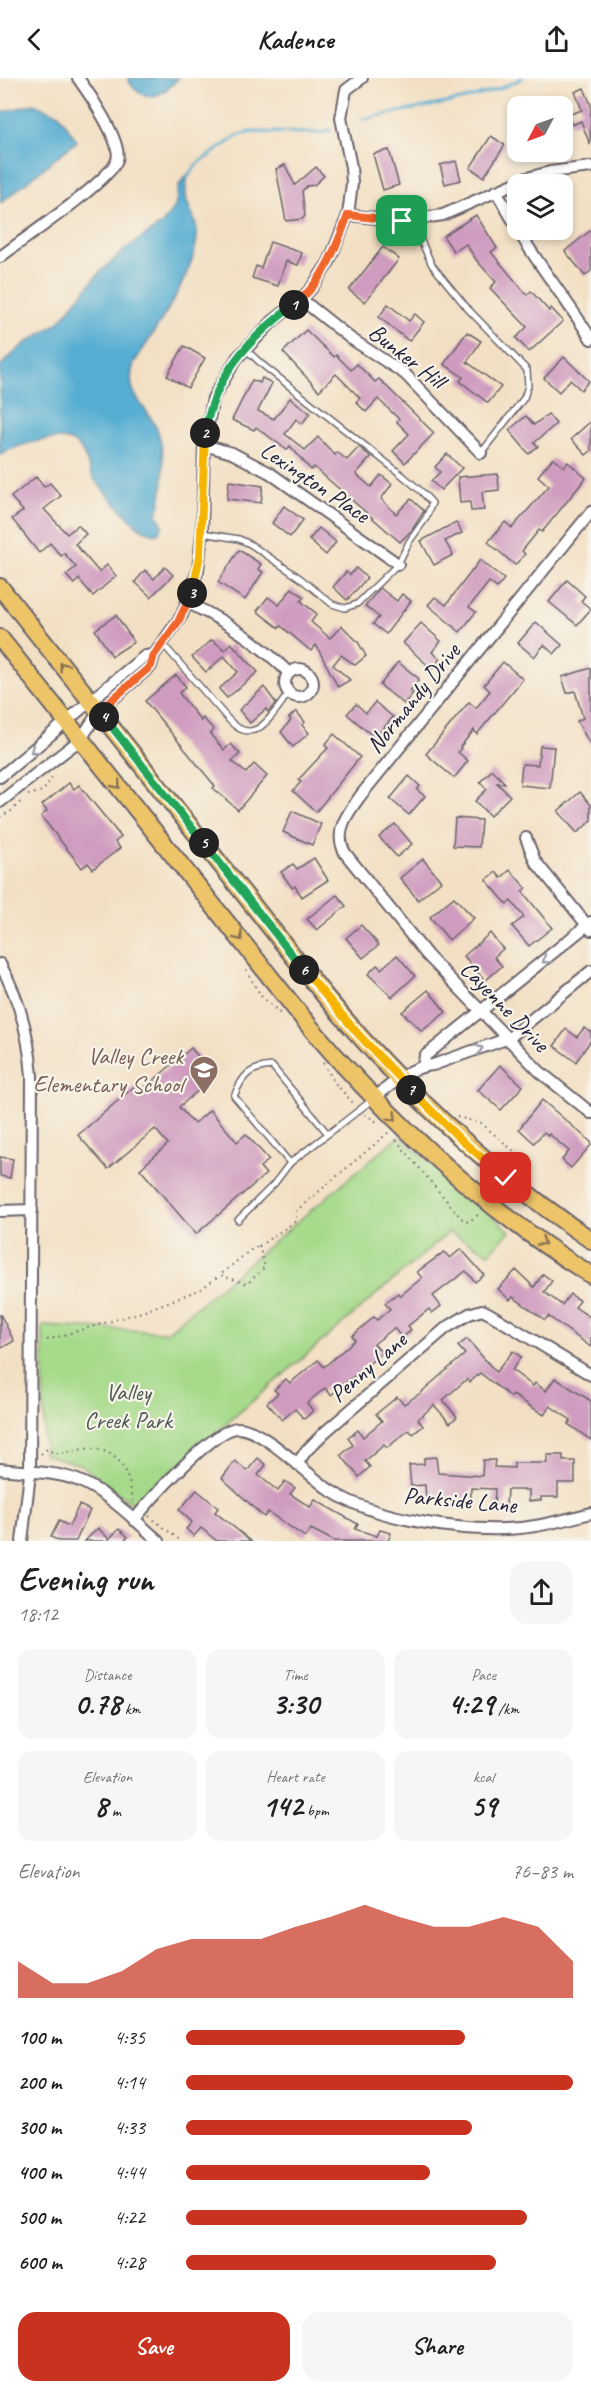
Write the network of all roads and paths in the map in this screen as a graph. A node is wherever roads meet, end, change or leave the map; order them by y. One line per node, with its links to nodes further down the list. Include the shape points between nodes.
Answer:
1 (78, 78): 9 (street, via 116,143 118,159 104,178)
2 (362, 78): 6 (street, via 346,90 341,118 351,167)
3 (591, 167): 4 (street, via 550,172)
4 (496, 191): 5 (street); 7 (street, via 443,215)
5 (507, 210)
6 (348, 215): 7 (street); 10 (street, via 329,262)
7 (417, 220): 14 (lane, via 417,232 437,272 498,343 527,370 524,398)
8 (524, 240): 11 (street)
9 (0, 257)
10 (301, 299): 12 (street); 14 (street, Bunker Hill, via 405,374)
11 (591, 339)
12 (245, 349): 13 (street, via 213,398); 17 (lane, via 432,503)
13 (204, 445): 16 (street); 17 (street, Lexington Place, via 232,453 270,473)
14 (481, 453)
15 (591, 512): 34 (street, Normandy Drive, via 361,795 341,828 345,853)
16 (202, 533): 17 (lane, via 250,544 332,604 345,608 357,604); 19 (street, via 198,570)
17 (398, 564)
18 (0, 587): 24 (main road, one-way to 18)
19 (188, 603): 21 (street); 22 (street, via 250,637)
20 (0, 638): 25 (main road)
21 (164, 644): 23 (lane, via 239,730 259,729); 24 (street, via 148,669)
22 (289, 673): 23 (street, via 285,683); 23 (street, via 304,671 312,684 303,696)
23 (289, 693)
24 (94, 706): 25 (street); 26 (street); 41 (main road, via 325,996)
25 (68, 722): 26 (main road); 27 (street, one-way to 27)
26 (81, 739): 30 (street); 42 (main road, one-way to 42, via 310,1027)
27 (12, 767): 29 (street); 30 (street)
28 (56, 771): 32 (path, via 43,791 28,795)
29 (0, 777)
30 (25, 783): 31 (street)
31 (0, 802)
32 (0, 817)
33 (526, 838): 35 (street, via 535,861)
34 (398, 918): 38 (street, Cayenne Drive, via 427,955)
35 (590, 926): 38 (street, one-way to 38)
36 (0, 964): 49 (street, via 21,1011 30,1049)
37 (591, 971): 39 (street)
38 (483, 1012): 39 (street, Cayenne Drive); 40 (street, via 425,1056)
39 (508, 1038): 40 (street, one-way to 39); 43 (street, Cayenne Drive, via 539,1071)
40 (423, 1066): 41 (street)
41 (399, 1079): 42 (street); 52 (main road, via 495,1169)
42 (374, 1098): 46 (lane); 55 (main road, one-way to 55, via 431,1154 485,1199)
43 (591, 1113)
44 (454, 1116): 48 (path, via 481,1123 522,1158)
45 (390, 1131): 53 (path, via 296,1211 296,1221)
46 (328, 1134): 47 (lane); 47 (lane, via 272,1066 257,1068 241,1078 234,1096)
47 (290, 1163): 51 (lane)
48 (518, 1164)
49 (32, 1210): 50 (street); 58 (street)
50 (0, 1211)
51 (238, 1220)
52 (591, 1240)
53 (259, 1246): 54 (path); 54 (path, via 265,1267 246,1284)
54 (220, 1275): 56 (path, via 201,1288 145,1311)
55 (591, 1275)
56 (47, 1340)
57 (591, 1375): 59 (street, Penny Lane, via 482,1310 453,1323 408,1360 325,1432)
58 (30, 1456): 61 (street); 62 (path, via 47,1449 59,1454 85,1449 108,1453 123,1466 133,1502)
59 (297, 1464): 62 (street, Parkside Lane, via 251,1431 237,1428 210,1443); 63 (street, Parkside Lane, via 353,1503 420,1522 518,1529)
60 (0, 1469): 61 (street)
61 (30, 1474): 64 (street, via 79,1481); 65 (street)
62 (142, 1510): 64 (street, Parkside Lane); 67 (path)
63 (591, 1513)
64 (134, 1520): 66 (street)
65 (22, 1541)
66 (159, 1541)
67 (181, 1541)

